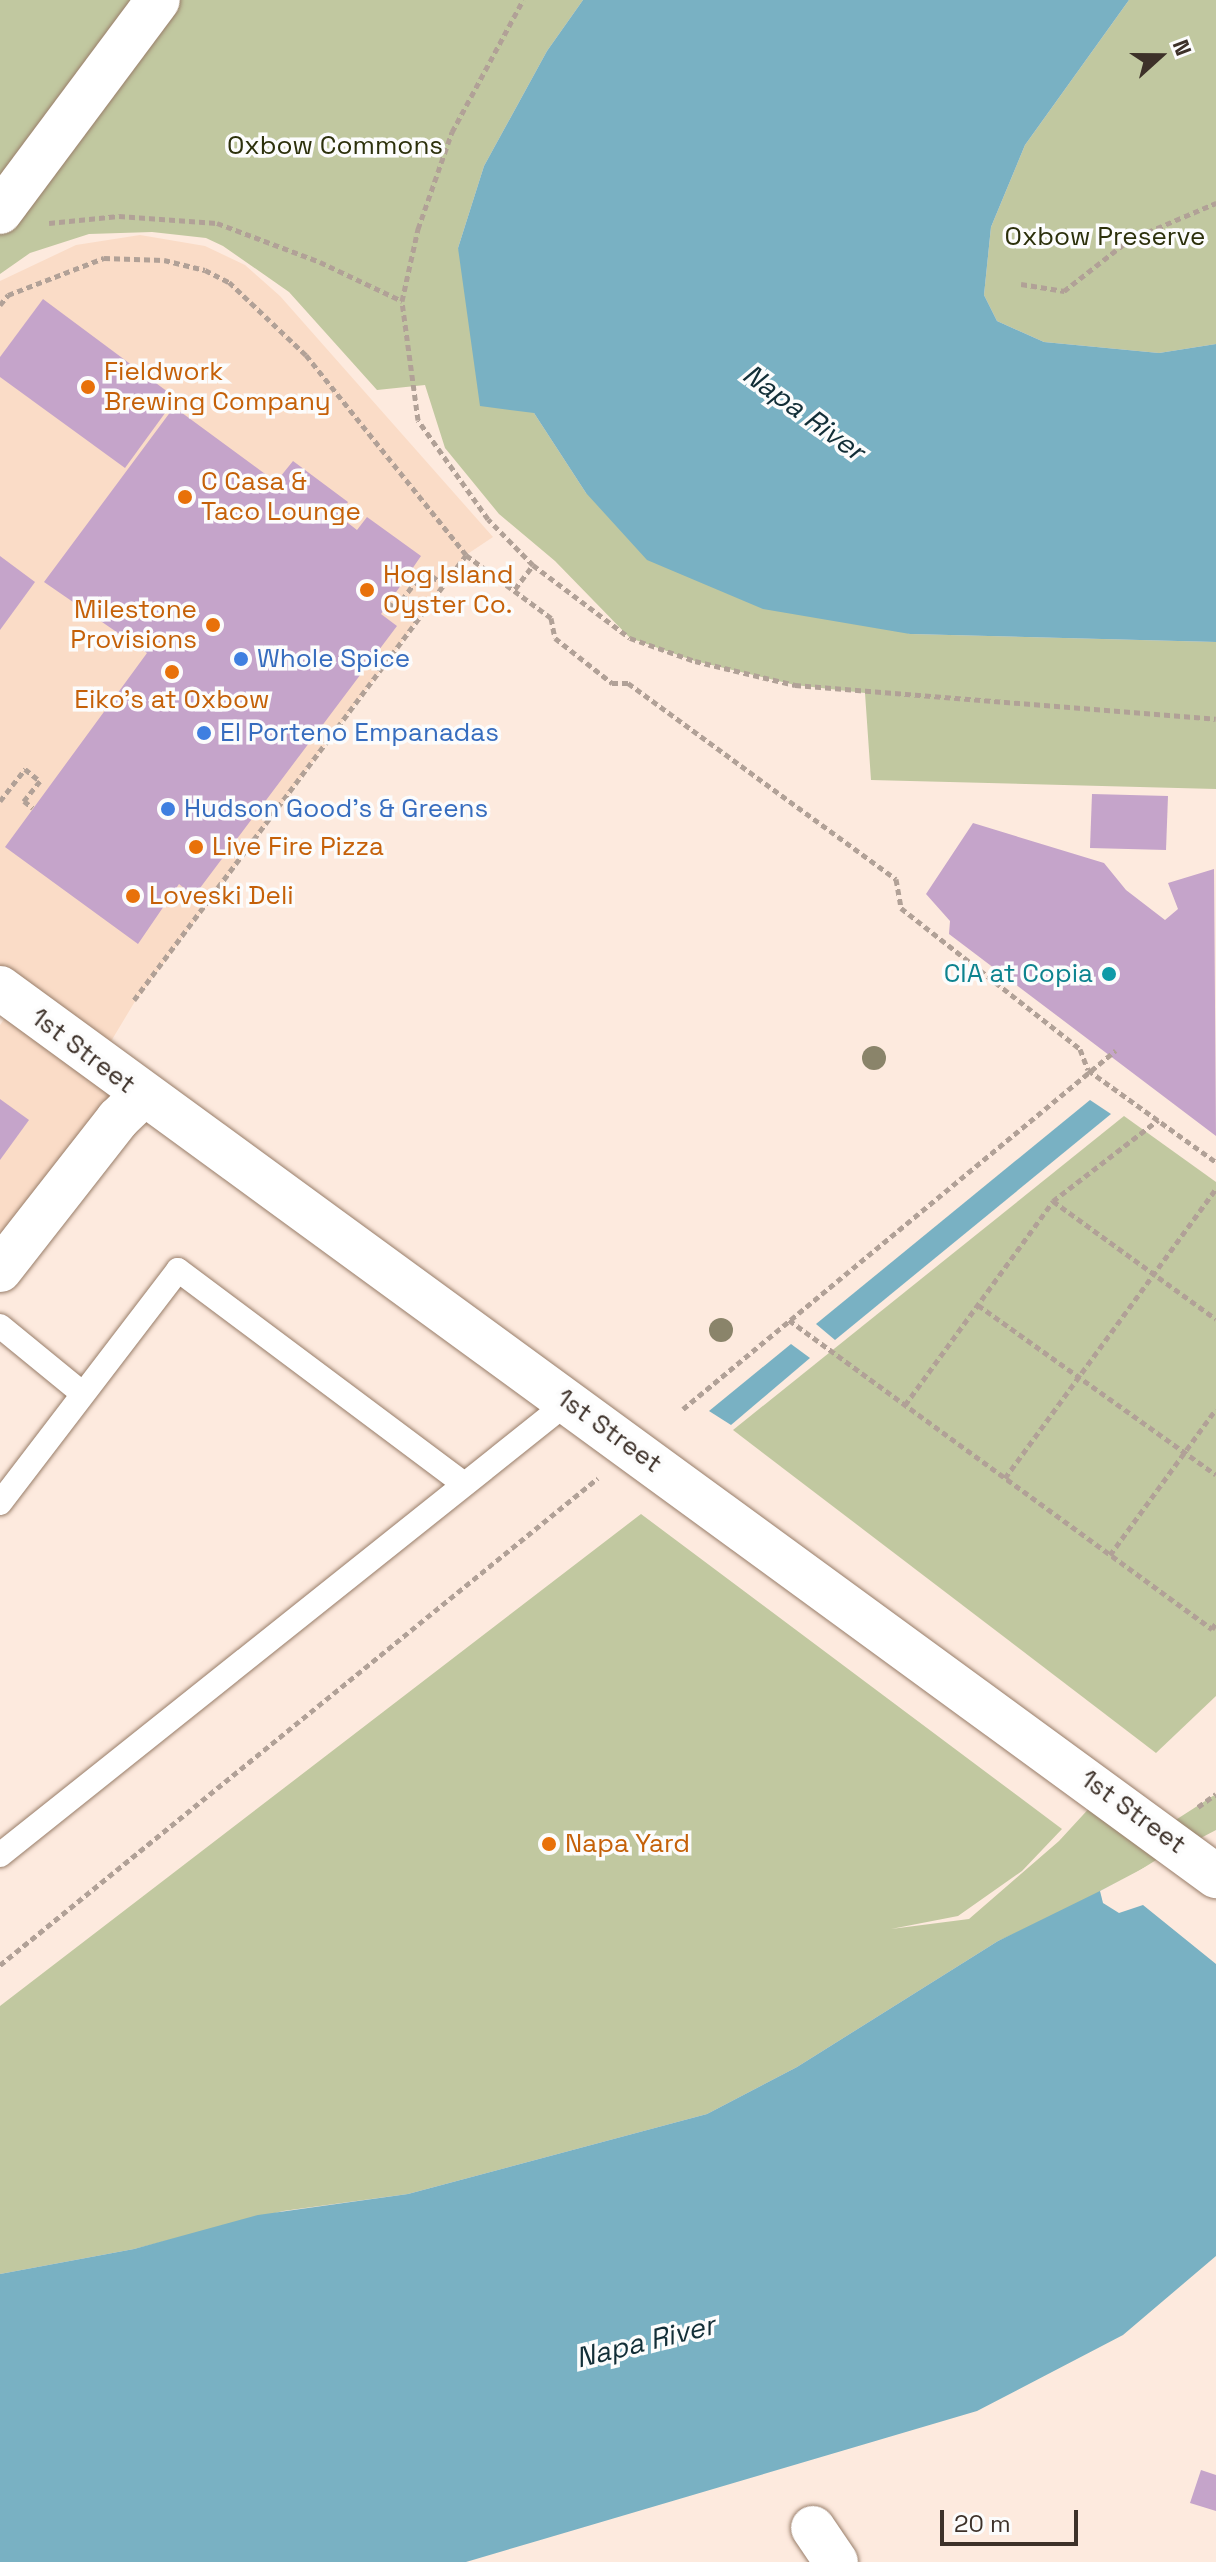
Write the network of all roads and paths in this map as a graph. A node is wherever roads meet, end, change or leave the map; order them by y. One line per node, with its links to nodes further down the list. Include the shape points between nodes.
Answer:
1 (158, 0): 4 (main road)
2 (523, 0): 6 (path, via 452,132 418,229)
3 (1216, 203): 5 (path, via 1129,240 1064,291)
4 (4, 207): 6 (path, via 39,223 75,224 119,216 217,223 320,262)
5 (1021, 284)
6 (402, 301): 9 (path, via 422,427 488,519)
7 (0, 305): 8 (path, via 21,289 104,258 164,260 229,282 306,355)
8 (466, 555): 10 (path); 11 (path)
9 (533, 565): 11 (path); 13 (path, via 630,638 695,661 795,685)
10 (444, 585): 12 (path, via 424,570 396,608); 17 (path)
11 (515, 589): 19 (path, via 551,618 555,638 612,683 628,683 896,879 901,908 1080,1049)
12 (388, 603)
13 (1216, 719)
14 (0, 801): 15 (path, via 25,769 40,781 24,801)
15 (33, 808)
16 (0, 988): 20 (main road, 1st Street)
17 (134, 1000)
18 (1116, 1050): 19 (path)
19 (1088, 1070): 21 (path); 29 (path)
20 (142, 1096): 25 (main road, via 118,1119); 33 (main road, 1st Street)
21 (1158, 1120): 22 (path); 24 (path)
22 (1216, 1162)
23 (1216, 1189): 26 (path)
24 (1053, 1201): 26 (path); 27 (path)
25 (0, 1270)
26 (1153, 1274): 28 (path); 31 (path)
27 (978, 1305): 31 (path); 34 (path)
28 (1216, 1319)
29 (789, 1320): 34 (path); 35 (path)
30 (0, 1326): 32 (lane)
31 (1079, 1376): 37 (path); 40 (path)
32 (83, 1394): 41 (lane, via 178,1270); 42 (lane)
33 (568, 1402): 41 (lane); 46 (main road, 1st Street)
34 (905, 1405): 40 (path)
35 (683, 1409)
36 (1216, 1409): 37 (path)
37 (1183, 1451): 38 (path); 43 (path)
38 (1216, 1475)
39 (598, 1478): 47 (path)
40 (1005, 1478): 43 (path)
41 (464, 1484): 45 (lane)
42 (0, 1503)
43 (1110, 1555): 44 (path, via 1212,1629)
44 (1216, 1623)
45 (0, 1855)
46 (1216, 1876)
47 (0, 1965)

